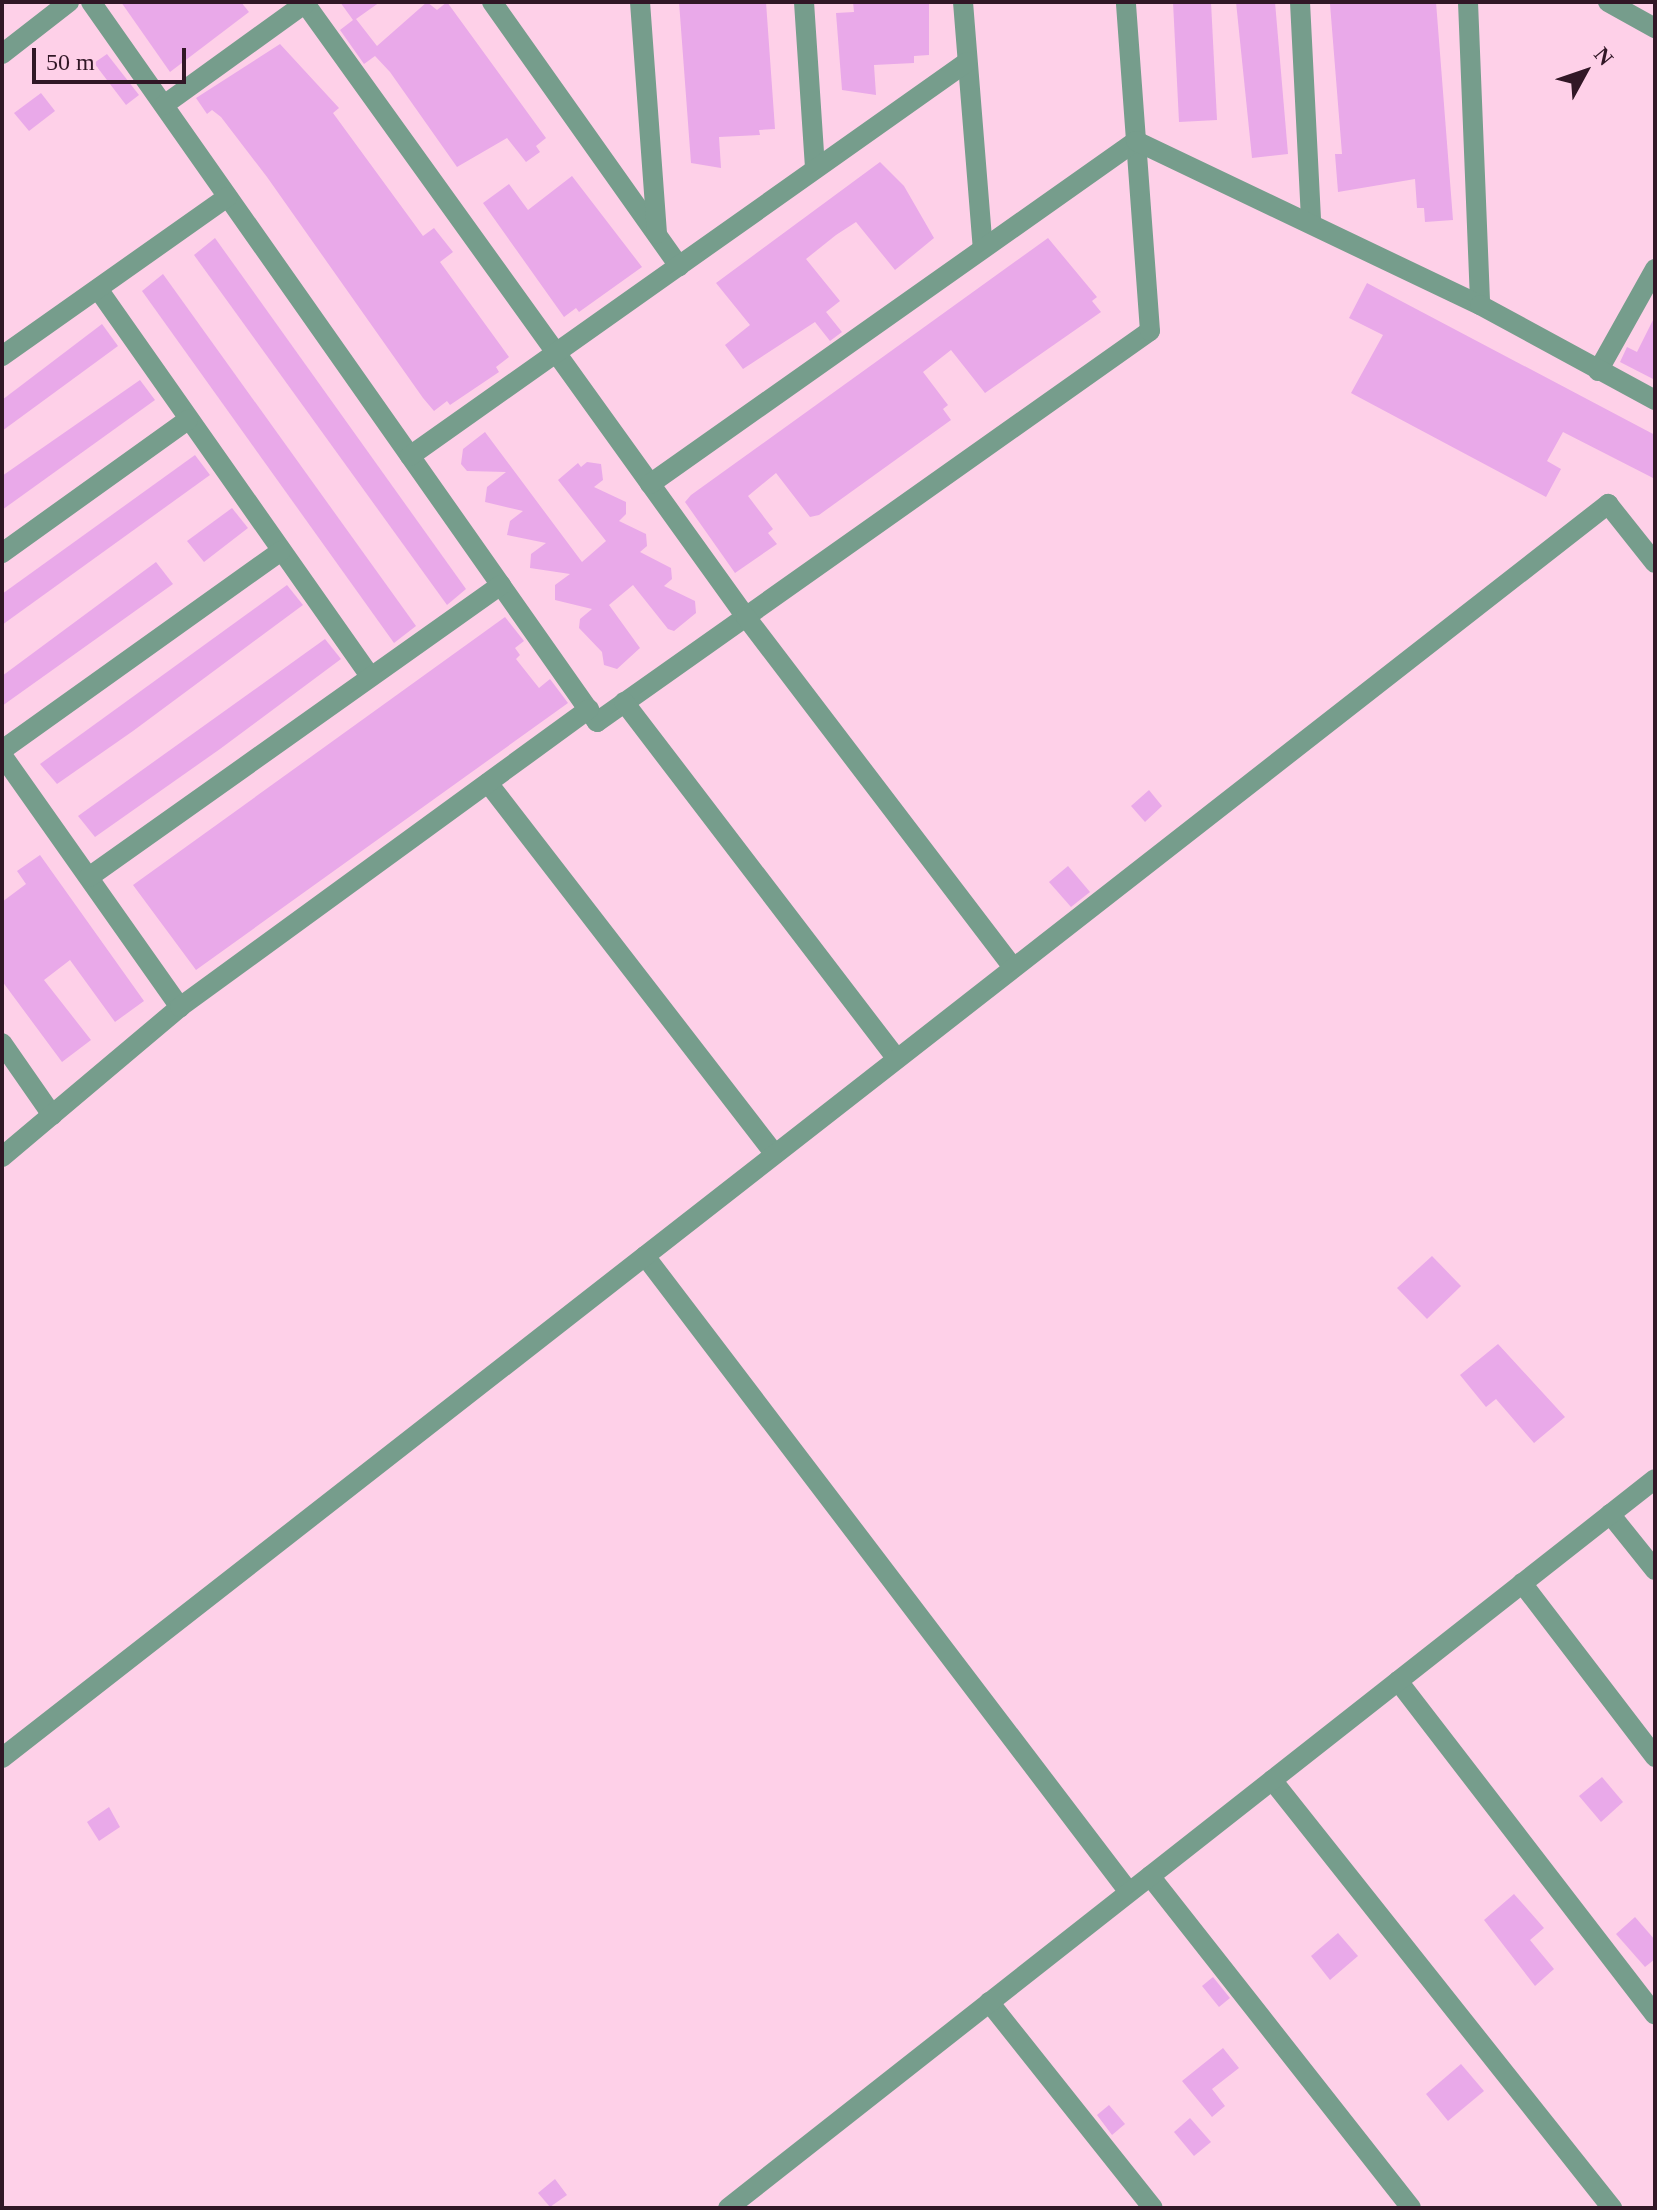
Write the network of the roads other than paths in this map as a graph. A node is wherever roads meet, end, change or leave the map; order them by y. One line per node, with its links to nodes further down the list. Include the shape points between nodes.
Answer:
1 (69, 2): 13 (street)
2 (91, 2): 15 (street)
3 (492, 2): 20 (street)
4 (640, 2): 20 (street)
5 (804, 2): 17 (street)
6 (963, 2): 14 (street)
7 (1126, 2): 16 (street)
8 (1300, 2): 19 (street)
9 (1468, 2): 25 (street)
10 (1608, 2): 12 (street)
11 (305, 3): 15 (street); 26 (street)
12 (1655, 28)
13 (2, 54)
14 (967, 62): 17 (street); 21 (street)
15 (164, 105): 18 (street)
16 (1136, 141): 19 (street); 21 (street); 37 (street, via 1150,331)
17 (815, 169): 22 (street)
18 (227, 197): 24 (street); 31 (street)
19 (1311, 221): 25 (street)
20 (657, 234): 22 (street)
21 (983, 248): 32 (street)
22 (679, 266): 26 (street)
23 (1655, 269): 28 (street)
24 (98, 289): 27 (street); 30 (street)
25 (1480, 305): 28 (street)
26 (556, 353): 31 (street); 32 (street)
27 (2, 356)
28 (1598, 371): 29 (street)
29 (1655, 400)
30 (188, 420): 33 (street); 34 (street)
31 (410, 456): 36 (street)
32 (650, 484): 37 (street)
33 (281, 551): 38 (street); 41 (street)
34 (2, 553)
35 (1655, 563): 44 (street, via 1608,504)
36 (501, 585): 38 (street); 40 (street)
37 (746, 617): 39 (street); 44 (street)
38 (370, 676): 43 (street)
39 (624, 702): 40 (street, via 597,722); 47 (street)
40 (589, 709): 42 (street)
41 (2, 752): 43 (street)
42 (488, 783): 45 (street); 49 (street)
43 (89, 877): 45 (street)
44 (1013, 968): 47 (street)
45 (180, 1007): 48 (street)
46 (2, 1043): 48 (street)
47 (897, 1059): 49 (street)
48 (52, 1115): 50 (street)
49 (775, 1154): 51 (street)
50 (2, 1157)
51 (645, 1256): 58 (street); 61 (street)
52 (1655, 1479): 53 (street)
53 (1610, 1514): 54 (street); 55 (street)
54 (1655, 1570)
55 (1522, 1583): 56 (street); 57 (street)
56 (1398, 1681): 59 (street); 63 (street)
57 (1655, 1757)
58 (2, 1758)
59 (1272, 1780): 60 (street); 67 (street)
60 (1150, 1876): 61 (street); 66 (street)
61 (1129, 1892): 62 (street)
62 (989, 2002): 64 (street); 65 (street)
63 (1655, 2015)
64 (728, 2208)
65 (1153, 2208)
66 (1411, 2208)
67 (1612, 2208)

